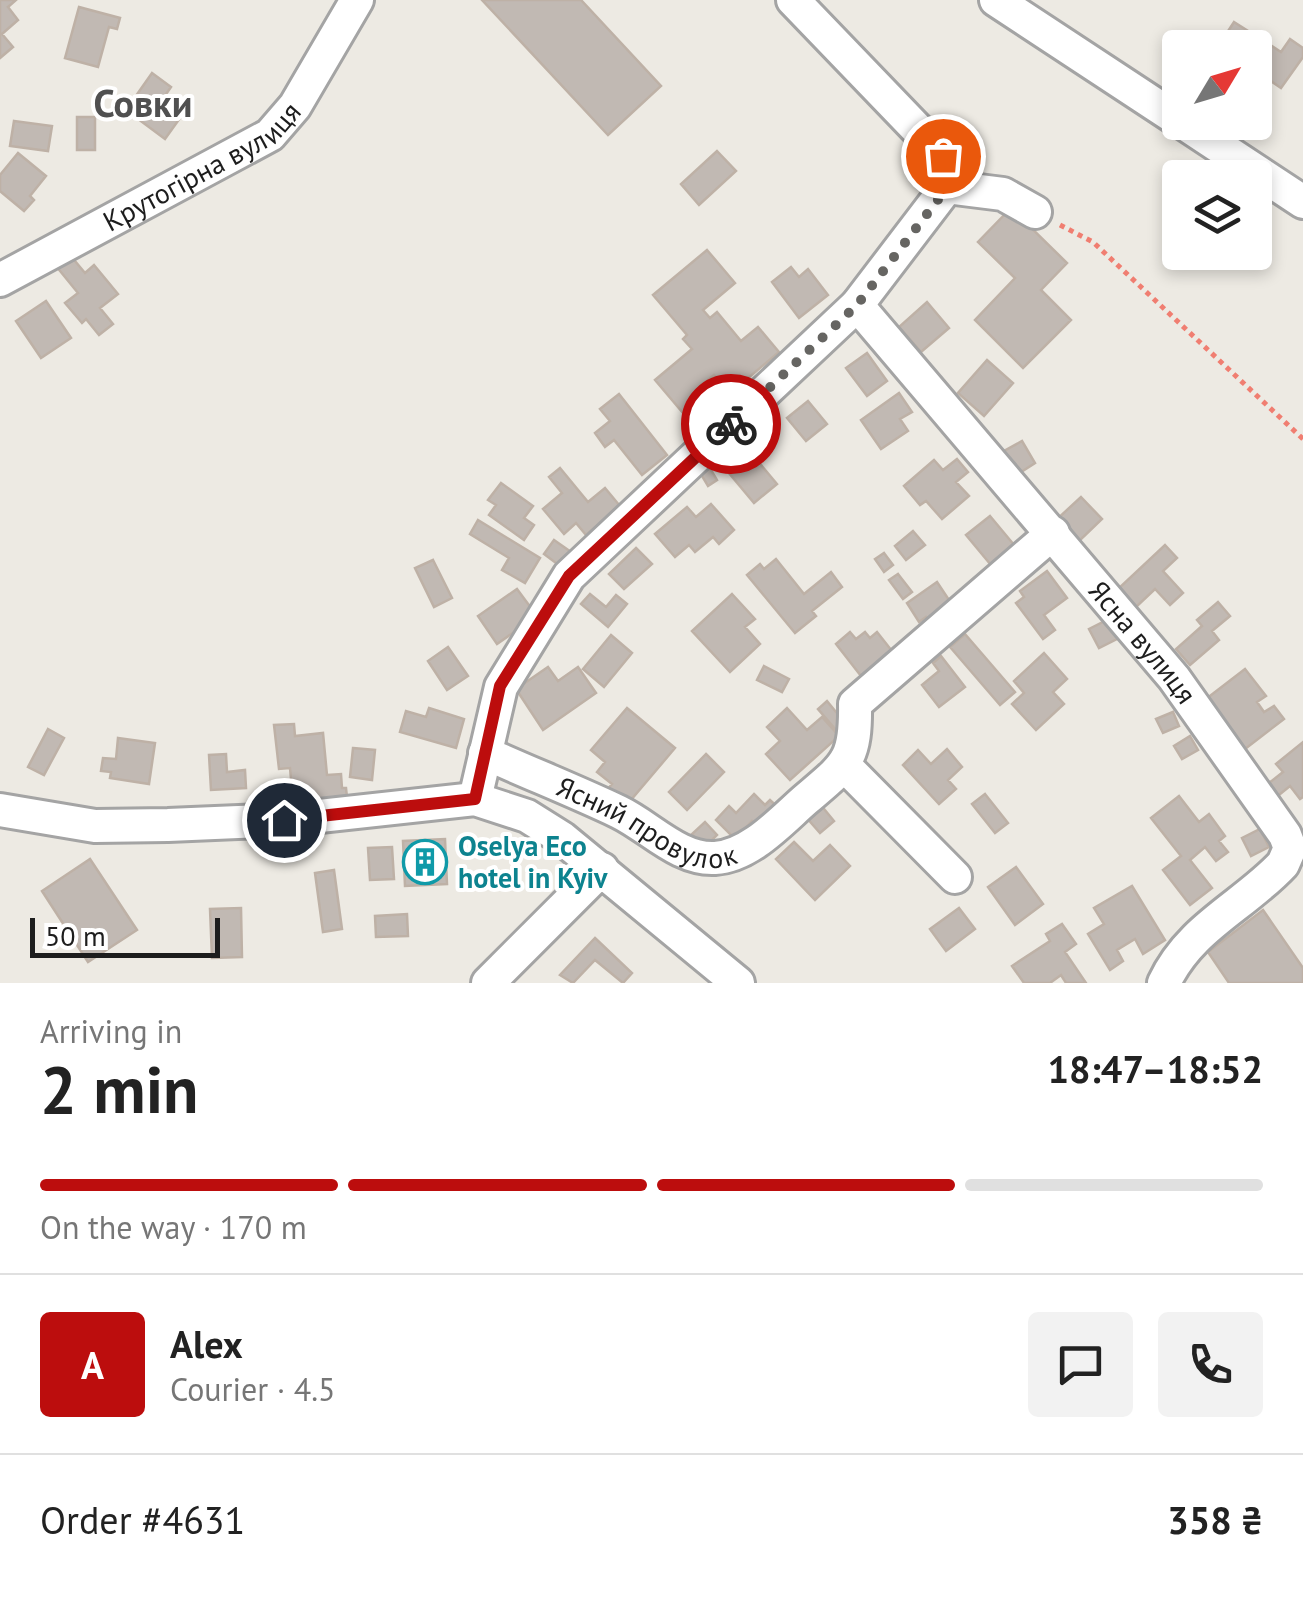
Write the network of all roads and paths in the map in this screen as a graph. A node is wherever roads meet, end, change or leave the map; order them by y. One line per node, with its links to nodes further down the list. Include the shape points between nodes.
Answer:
1 (357, 0): 9 (street, Крутогірна вулиця, via 295,106 270,135)
2 (793, 0): 6 (street, via 943,156)
3 (996, 0): 4 (street)
4 (1162, 109)
5 (1208, 140): 7 (street)
6 (947, 188): 8 (street, via 1002,194); 10 (street)
7 (1303, 202)
8 (1035, 212): 11 (path, via 1093,242)
9 (0, 280)
10 (857, 305): 12 (street, Ясна вулиця); 13 (street, via 569,576 500,686)
11 (1303, 439)
12 (1053, 533): 14 (street, via 855,704); 21 (street, Ясна вулиця, via 1174,678 1290,848 1274,874 1198,932)
13 (484, 754): 14 (street, Ясний провулок, via 621,813 678,850 714,858 766,834); 15 (street)
14 (846, 766): 18 (street)
15 (475, 799): 16 (street, via 168,826 96,826); 17 (street, via 527,816)
16 (0, 810)
17 (602, 869): 19 (street); 20 (street)
18 (954, 877)
19 (488, 983)
20 (738, 983)
21 (1164, 983)

